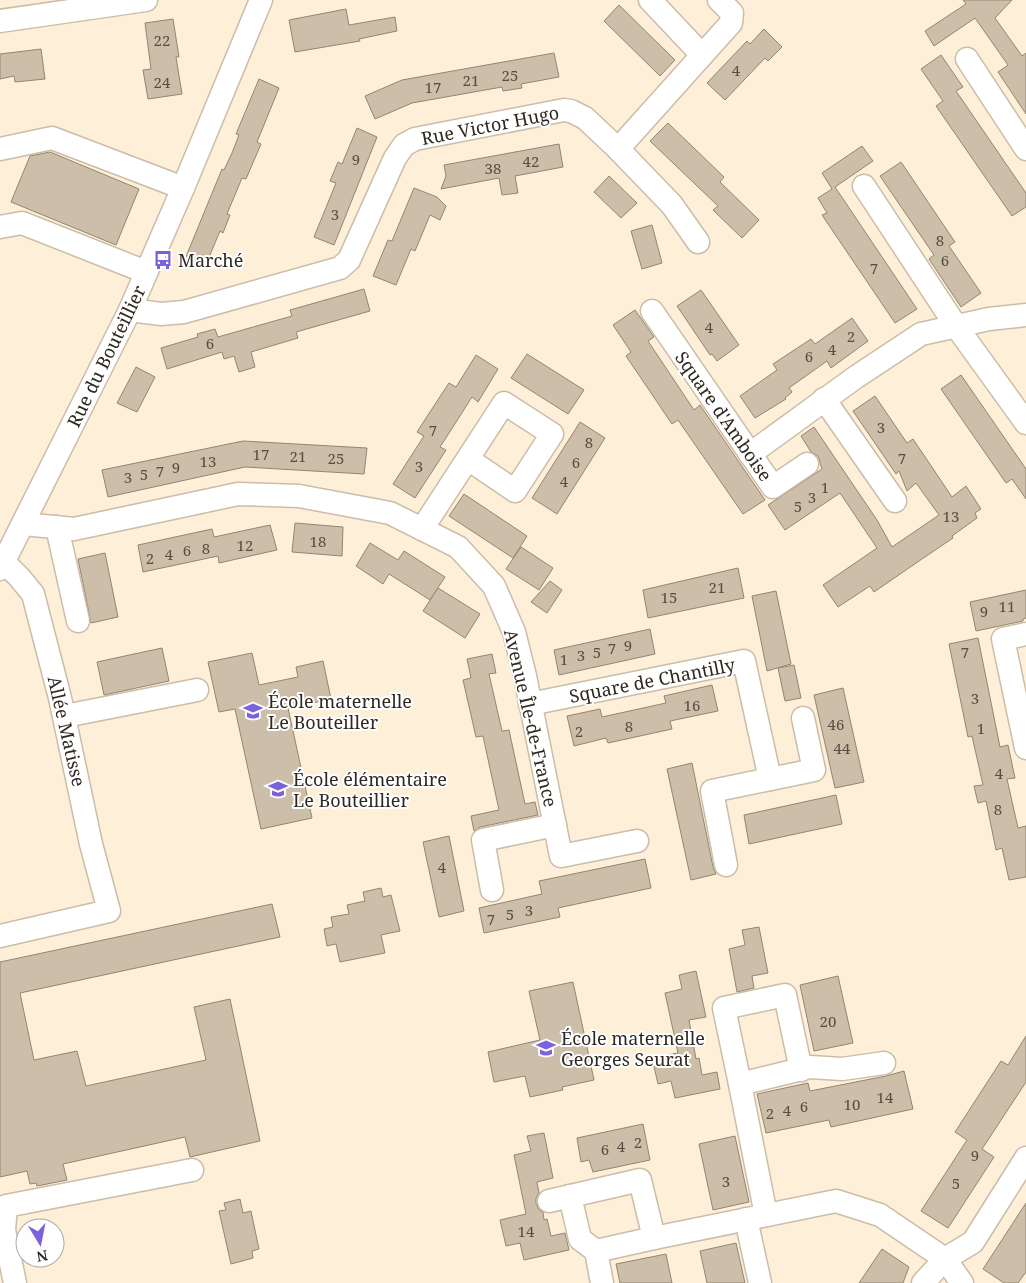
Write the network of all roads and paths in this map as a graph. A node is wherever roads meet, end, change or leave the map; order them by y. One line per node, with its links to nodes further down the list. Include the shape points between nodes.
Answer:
1 (146, 0): 5 (street)
2 (261, 0): 13 (street, Rue du Bouteillier)
3 (650, 0): 7 (street)
4 (719, 0): 7 (street, via 732,13 731,22)
5 (109, 3): 6 (street)
6 (0, 21)
7 (702, 55): 10 (street)
8 (967, 59): 11 (street)
9 (0, 149): 13 (street, via 52,138)
10 (618, 149): 15 (street, Rue Victor Hugo, via 672,205); 17 (street, Rue Victor Hugo, via 585,118 564,110 415,139 404,145 395,158 349,260 340,268 184,312 160,314)
11 (1026, 149)
12 (864, 186): 20 (street)
13 (183, 188): 16 (street, Rue du Bouteillier)
14 (0, 227): 16 (street, via 22,223)
15 (698, 242)
16 (146, 272): 17 (street, Rue du Bouteillier)
17 (130, 310): 27 (street, Rue du Bouteillier)
18 (652, 311): 23 (street, Square d'Amboise)
19 (1026, 315): 20 (street)
20 (956, 326): 21 (street, via 921,334); 22 (street)
21 (824, 399): 23 (street); 26 (street)
22 (1026, 423)
23 (750, 454): 25 (street, Square d'Amboise, via 773,487)
24 (468, 459): 29 (street)
25 (807, 464)
26 (895, 501)
27 (24, 524): 28 (street, Avenue Île-de-France); 30 (street, Rue du Bouteillier)
28 (57, 527): 29 (street, Avenue Île-de-France, via 74,529 238,494 299,496 390,513); 31 (street)
29 (422, 529): 34 (street, Avenue Île-de-France, via 458,547 494,586 514,632)
30 (2, 565): 35 (street, Allée Matisse, via 33,594)
31 (78, 621)
32 (1026, 634): 37 (street, via 1003,639)
33 (197, 690): 35 (street)
34 (530, 704): 38 (street, Square de Chantilly, via 744,661); 39 (street, Avenue Île-de-France)
35 (64, 716): 43 (street, Allée Matisse, via 109,912)
36 (803, 718): 38 (street, via 814,770)
37 (1026, 748)
38 (770, 779): 41 (street, via 712,791)
39 (555, 825): 40 (street, Avenue Île-de-France, via 561,856); 42 (street, via 483,840)
40 (638, 841)
41 (726, 865)
42 (492, 890)
43 (0, 936)
44 (884, 1063): 45 (street)
45 (801, 1070): 46 (street); 46 (street, via 785,995 724,1008)
46 (740, 1084): 49 (street)
47 (1026, 1158): 52 (street, via 973,1242)
48 (192, 1170): 53 (street, via 6,1206 4,1230)
49 (756, 1217): 50 (street); 52 (street, via 836,1201 880,1215); 55 (street)
50 (654, 1238): 51 (street); 51 (street, via 640,1180 560,1198 580,1239)
51 (596, 1251): 54 (street)
52 (945, 1259): 56 (street); 57 (street)
53 (10, 1279)
54 (602, 1283)
55 (760, 1283)
56 (923, 1283)
57 (962, 1283)

